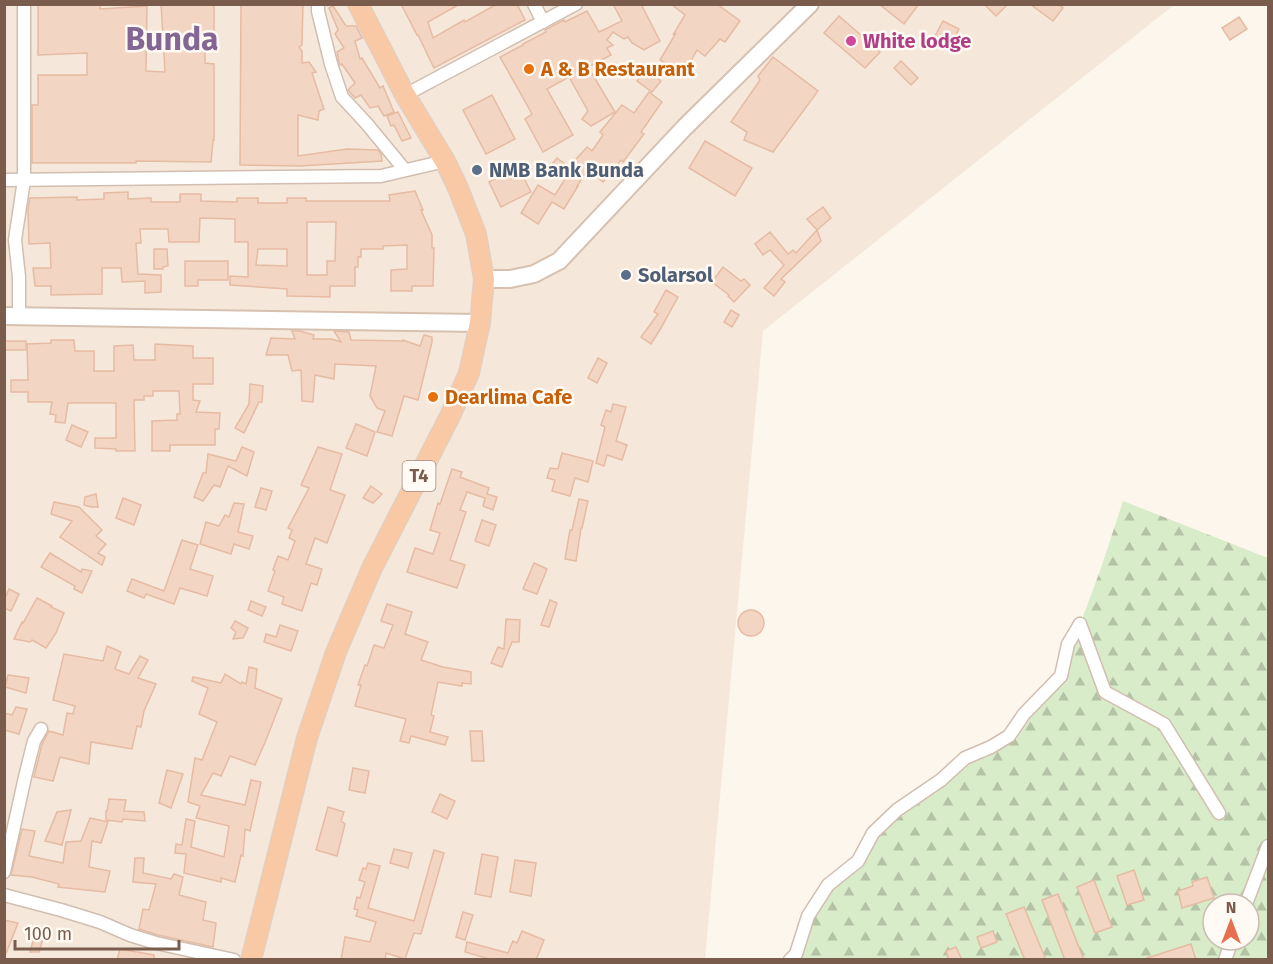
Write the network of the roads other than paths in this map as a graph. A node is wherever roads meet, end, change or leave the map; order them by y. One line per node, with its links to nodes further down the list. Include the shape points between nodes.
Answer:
1 (24, 4): 12 (street)
2 (318, 4): 10 (street, via 342,97)
3 (358, 4): 8 (highway, T4)
4 (534, 4): 7 (street)
5 (576, 4): 7 (street)
6 (810, 4): 13 (main road, via 685,127 559,261 534,274)
7 (543, 22): 8 (street)
8 (405, 95): 9 (highway, T4)
9 (445, 161): 10 (street); 13 (highway, T4, via 476,234)
10 (404, 169): 12 (street, via 381,176)
11 (4, 180): 12 (street)
12 (24, 180): 14 (street, via 15,240 19,277)
13 (484, 279): 15 (highway, T4)
14 (12, 316): 15 (main road)
15 (480, 323): 23 (highway, T4, via 469,373 372,568 336,652 307,738)
16 (40, 729): 19 (street)
17 (1219, 813): 24 (street, via 1164,724 1105,692 1080,624 1068,644 1061,676 1024,714 1009,736 965,758 897,810 873,833 858,861 828,885 808,916 796,954)
18 (1269, 846): 20 (street)
19 (4, 872)
20 (1251, 892)
21 (4, 895): 22 (street, via 91,919 156,943)
22 (234, 960)
23 (251, 960)
24 (790, 960)

